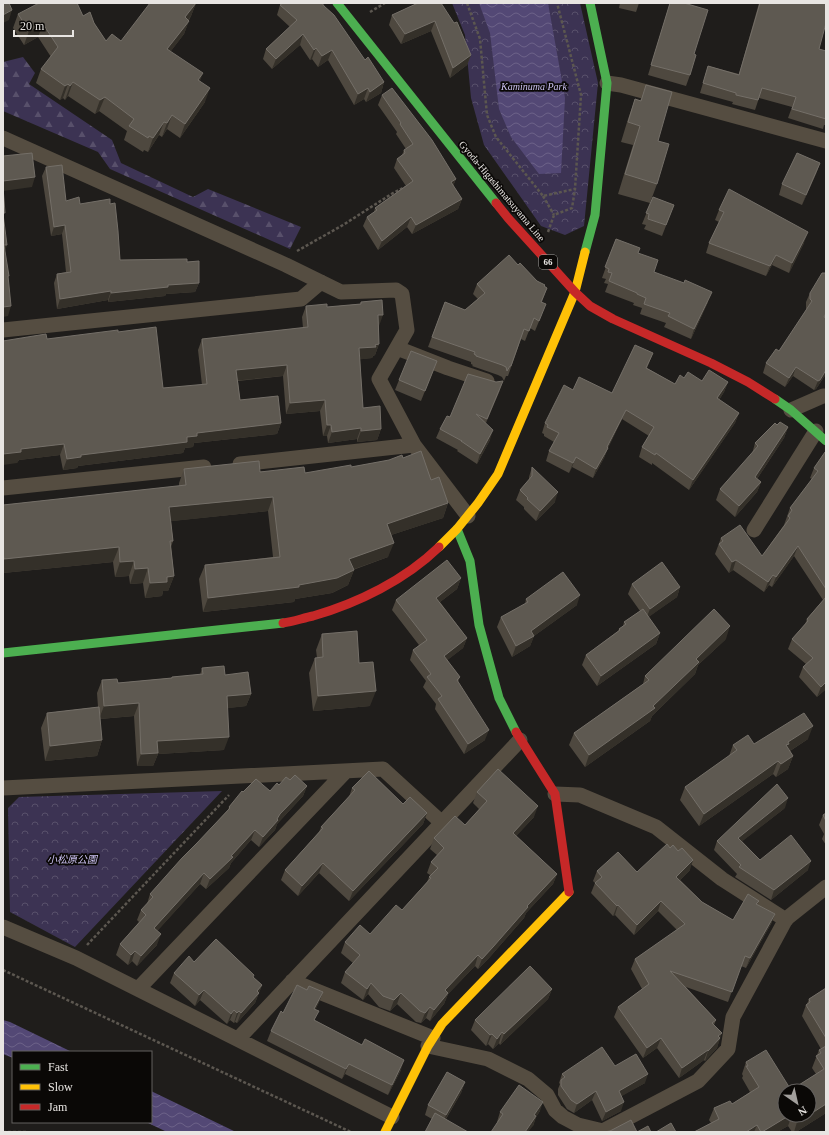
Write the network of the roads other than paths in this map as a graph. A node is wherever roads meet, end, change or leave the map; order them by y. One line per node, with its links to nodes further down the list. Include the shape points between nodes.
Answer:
1 (337, 3): 7 (street, Gyoda-Higashimatsuyama Line / 66, via 508,218)
2 (590, 3): 3 (street)
3 (606, 83): 5 (street); 7 (street, via 595,215)
4 (3, 138): 6 (street)
5 (826, 141)
6 (321, 282): 8 (street, via 301,299); 9 (street, via 341,292 396,290 402,294 407,330)
7 (575, 292): 12 (street, Gyoda-Higashimatsuyama Line / 66, via 590,306 613,319 712,363 748,382); 16 (street, via 498,474)
8 (3, 330)
9 (397, 348): 10 (street); 14 (street, via 379,378)
10 (495, 384)
11 (826, 396): 12 (street)
12 (790, 410): 13 (street, Gyoda-Higashimatsuyama Line / 66)
13 (821, 436): 18 (street)
14 (414, 445): 15 (street); 16 (street)
15 (3, 488)
16 (468, 516): 17 (street)
17 (457, 529): 19 (street, via 402,578 357,601 313,617 290,622); 20 (street, via 470,561 479,625 499,698)
18 (754, 530)
19 (3, 653)
20 (520, 740): 23 (street); 24 (street)
21 (346, 771): 22 (street); 24 (street, via 383,769); 29 (street)
22 (3, 788)
23 (555, 794): 26 (street, via 580,794 656,827 722,880); 31 (street, via 569,892 442,1024)
24 (441, 822): 28 (street)
25 (826, 887): 26 (street)
26 (786, 920): 31 (street, via 734,1017 728,1049 698,1082 603,1131 563,1117 555,1110 547,1095 528,1079 488,1059)
27 (3, 927): 29 (street, via 76,958)
28 (292, 981): 30 (street); 31 (street)
29 (138, 989): 30 (street)
30 (238, 1039): 32 (street)
31 (431, 1042): 32 (street)
32 (392, 1117): 33 (street)
33 (385, 1132)

